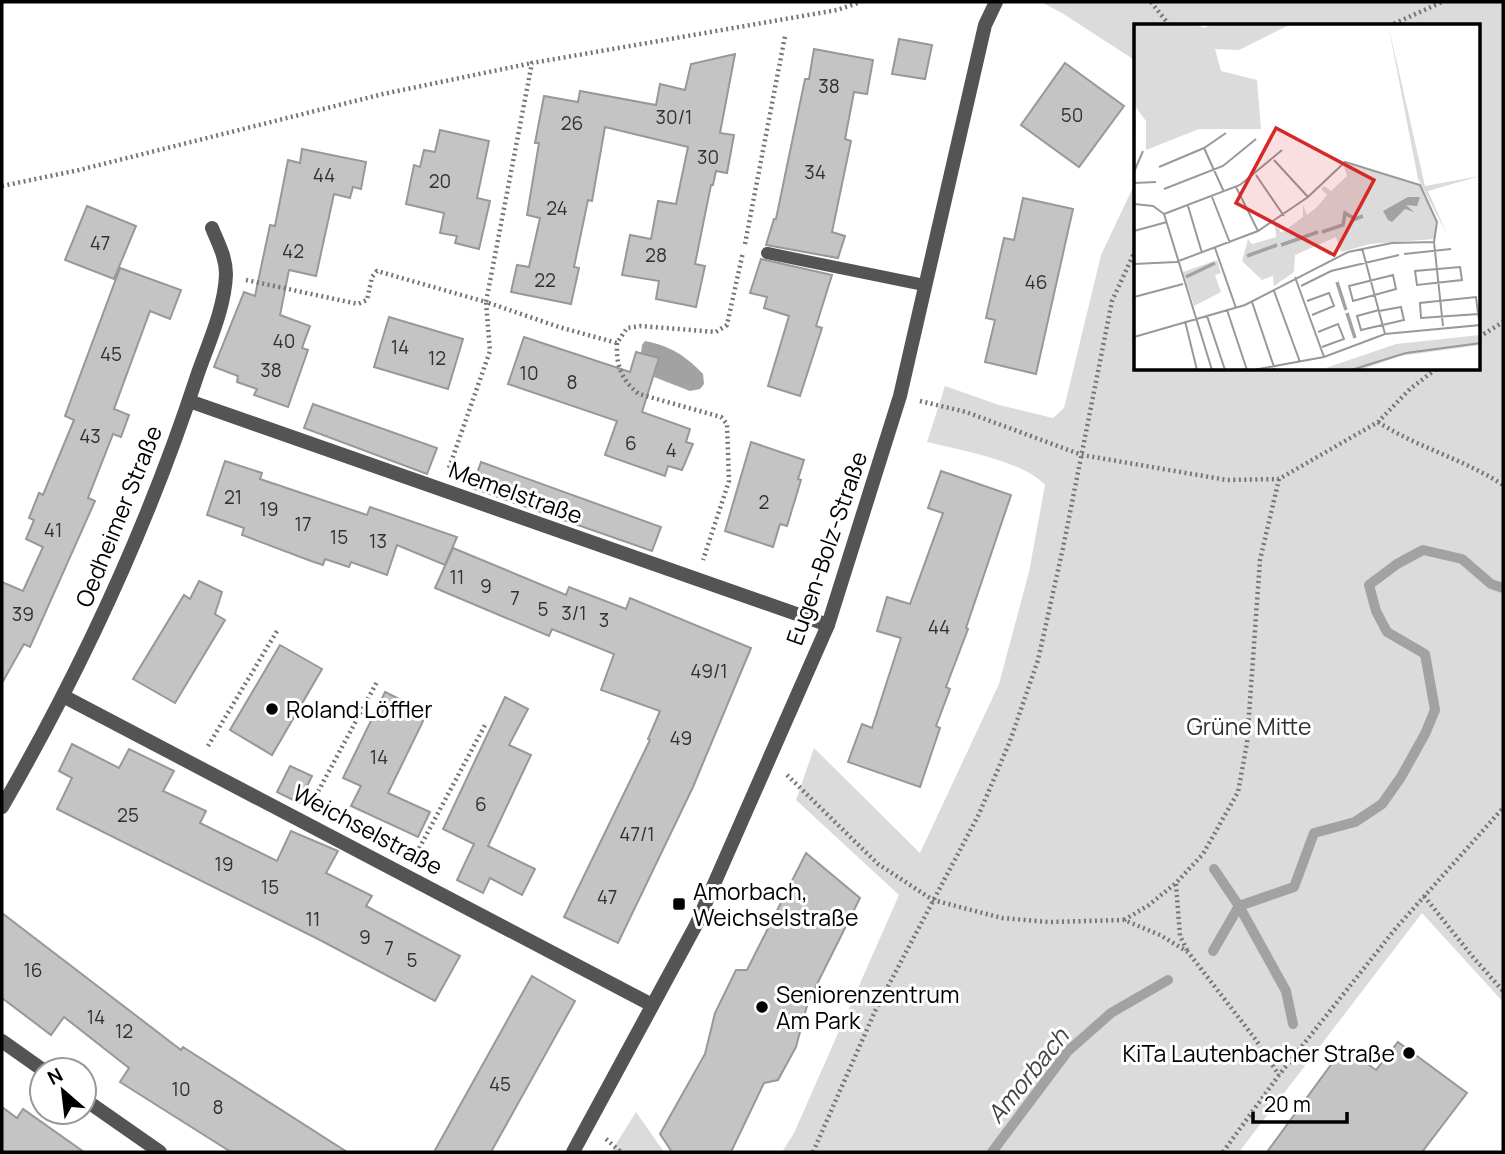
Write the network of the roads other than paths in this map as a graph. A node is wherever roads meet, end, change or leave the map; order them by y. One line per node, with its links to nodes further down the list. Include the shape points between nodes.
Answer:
1 (996, 2): 4 (street, Eugen-Bolz-Straße, via 985,25)
2 (212, 228): 5 (street, Oedheimer Straße, via 226,272 223,298)
3 (767, 253): 4 (lane)
4 (924, 285): 6 (street, Eugen-Bolz-Straße, via 900,396)
5 (189, 401): 6 (street, Memelstraße); 7 (street, Oedheimer Straße, via 119,577)
6 (828, 625): 9 (street, Eugen-Bolz-Straße, via 696,925)
7 (63, 696): 8 (street, Oedheimer Straße); 9 (street, Weichselstraße)
8 (2, 807)
9 (652, 1004): 14 (street, Eugen-Bolz-Straße)
10 (2, 1041): 11 (street)
11 (28, 1059)
12 (98, 1109): 13 (street)
13 (160, 1152)
14 (573, 1152)

